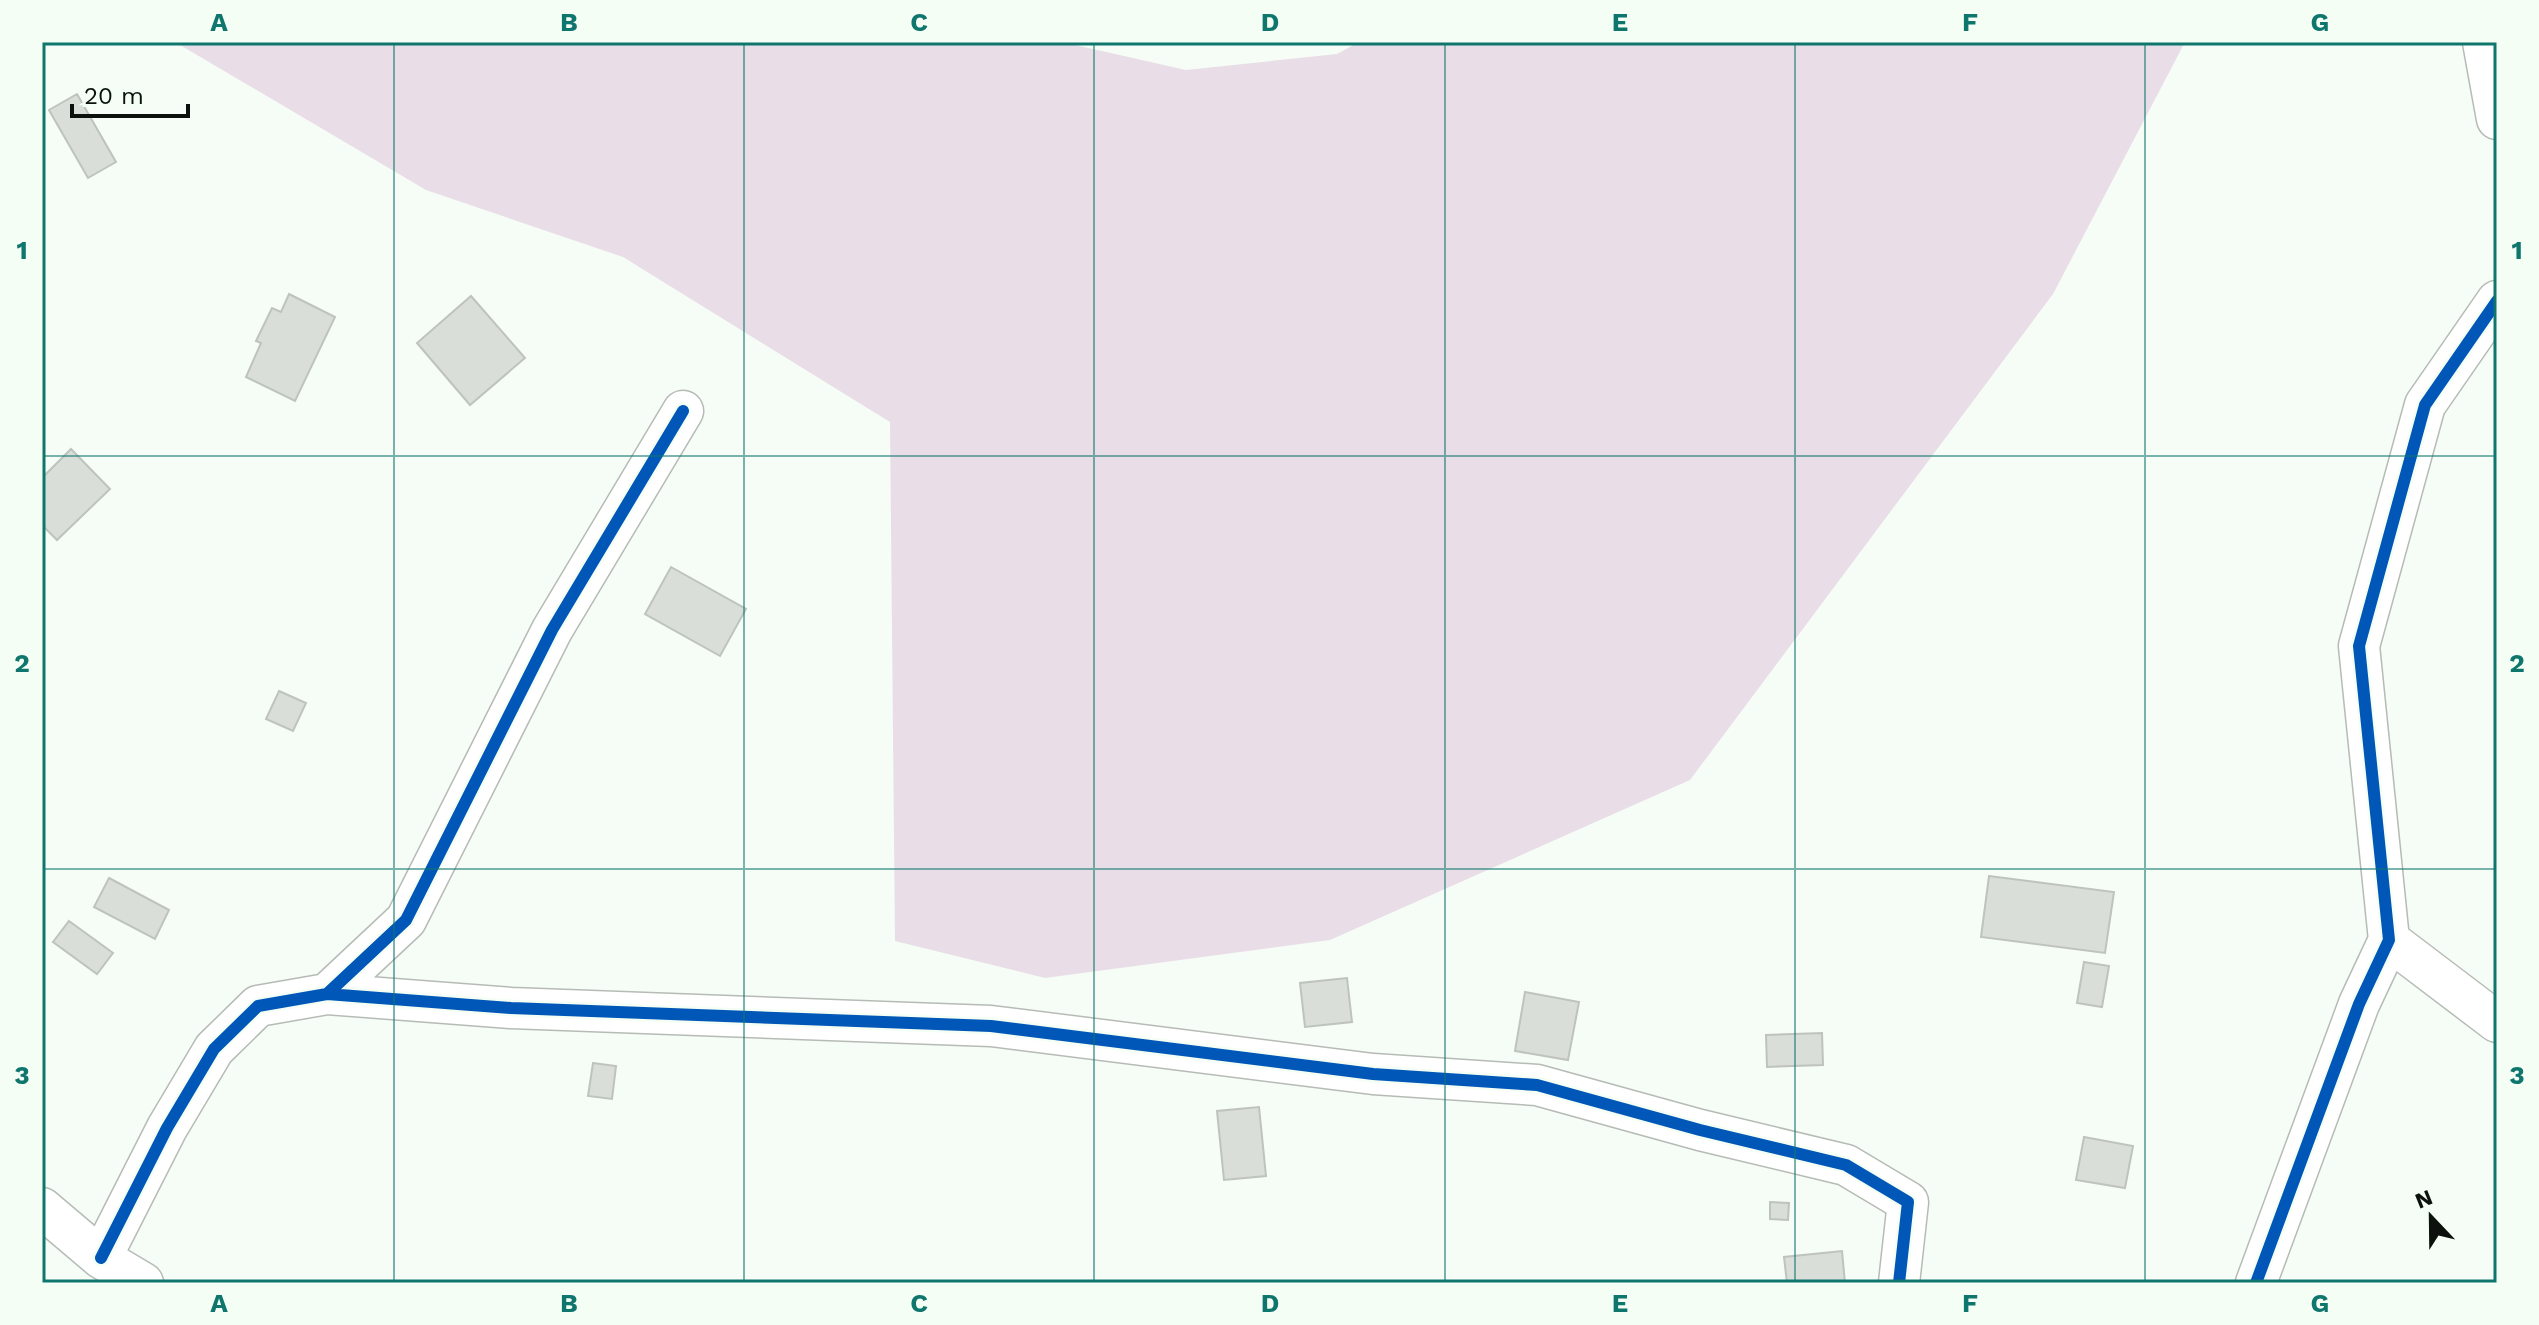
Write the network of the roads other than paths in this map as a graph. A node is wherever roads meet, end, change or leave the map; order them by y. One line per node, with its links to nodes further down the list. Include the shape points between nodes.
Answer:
1 (2483, 42): 2 (street)
2 (2497, 119)
3 (2497, 301): 5 (street, via 2425,405 2359,646)
4 (683, 411): 6 (street, via 552,630 406,920)
5 (2389, 940): 7 (street); 12 (street, via 2359,1004)
6 (327, 994): 9 (street, via 258,1006 214,1049); 11 (street, via 511,1008 991,1026 1373,1074 1537,1085 1846,1165 1908,1202)
7 (2497, 1022)
8 (42, 1208): 9 (street)
9 (101, 1258): 10 (street)
10 (143, 1283)
11 (1899, 1283)
12 (2256, 1283)

